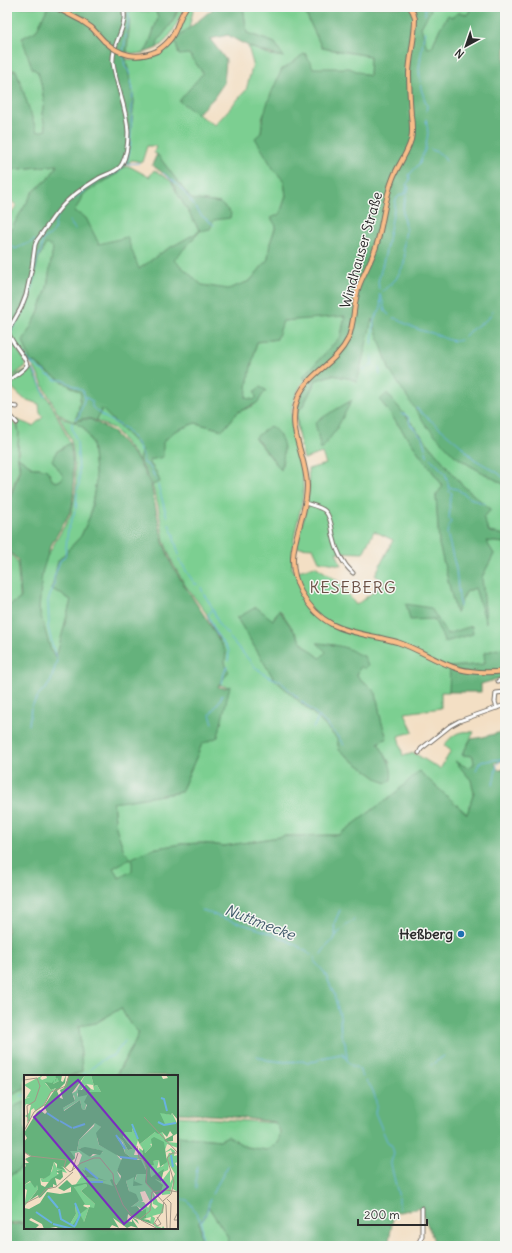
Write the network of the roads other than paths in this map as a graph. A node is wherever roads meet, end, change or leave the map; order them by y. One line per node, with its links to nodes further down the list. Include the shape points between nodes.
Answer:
1 (55, 7): 3 (main road, bridge, via 92,28 117,51 142,56 166,45 173,37)
2 (123, 7): 5 (street, via 125,12 122,30 113,59 128,130 123,164 67,201 37,240 25,299 8,330 27,367)
3 (186, 7)
4 (410, 7): 10 (main road, Windhauser Straße, via 415,19 409,72 411,140 393,178 376,247 357,294 348,337 335,356 305,384 295,407 296,433 306,474)
5 (7, 382)
6 (7, 406): 7 (street)
7 (17, 407)
8 (7, 412): 9 (street)
9 (17, 423)
10 (305, 503): 11 (street, via 326,512 339,555); 12 (main road, Windhauser Straße, via 293,547 294,568 301,592 310,606 321,616 342,630 397,642 458,668 480,673)
11 (353, 573)
12 (505, 671)
13 (505, 679): 14 (street)
14 (498, 681)
15 (505, 692): 17 (street, via 496,693 495,702)
16 (505, 705): 17 (street)
17 (498, 708): 18 (street, via 459,721)
18 (419, 753)
19 (422, 1208): 20 (street, via 422,1236)
20 (417, 1246)

